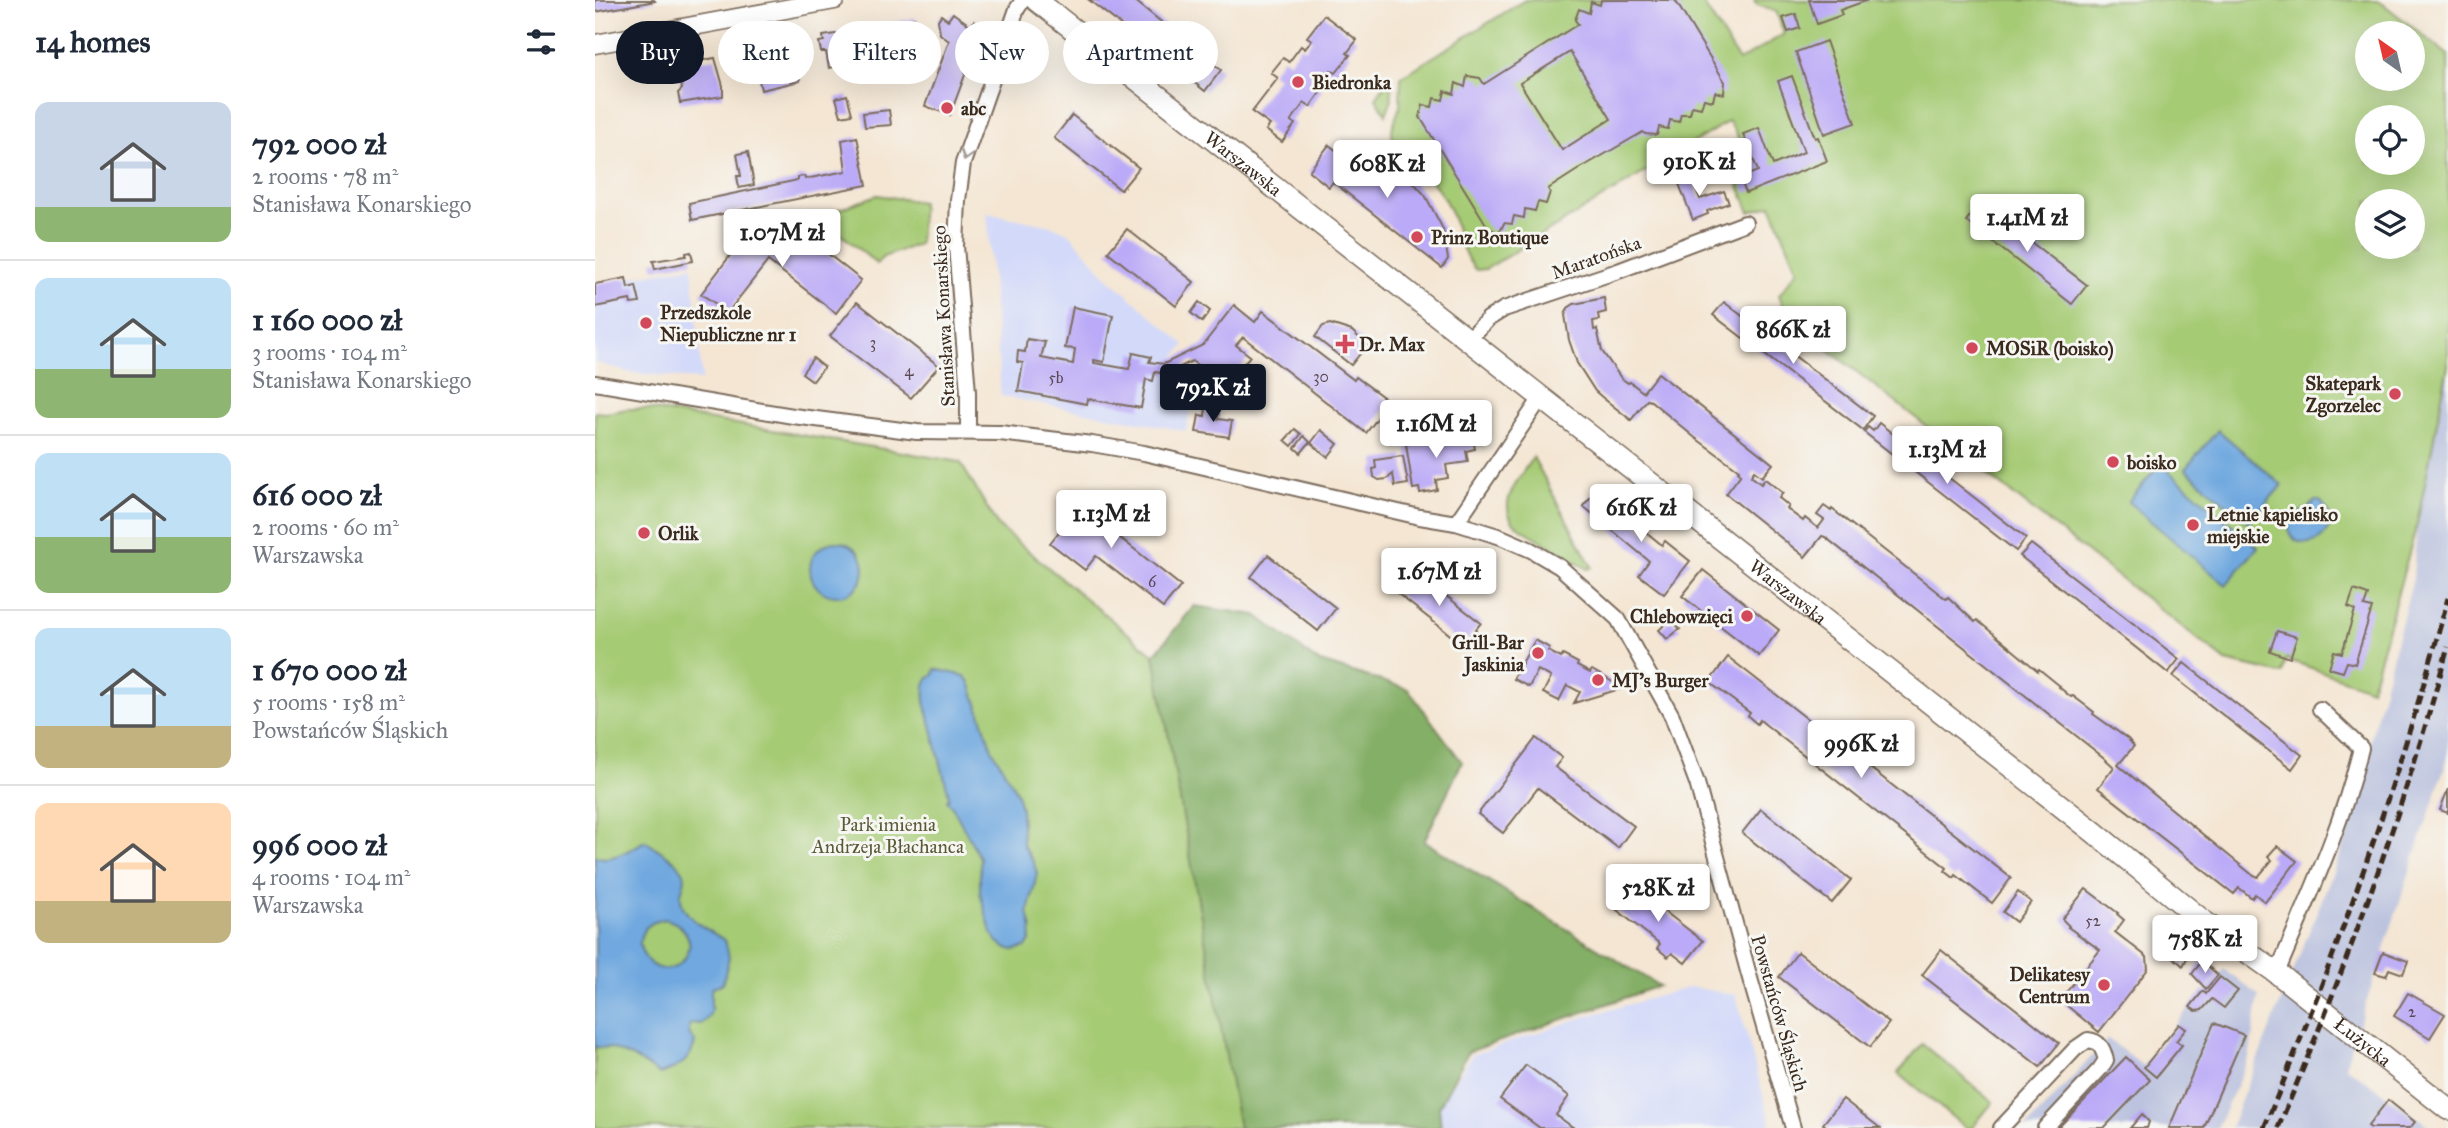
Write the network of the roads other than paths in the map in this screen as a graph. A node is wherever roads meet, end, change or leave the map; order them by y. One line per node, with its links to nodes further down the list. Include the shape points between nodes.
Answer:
1 (835, 0): 4 (street)
2 (1023, 0): 9 (street, Stanisława Konarskiego, one-way to 9, via 967,150 960,186 956,246)
3 (1036, 0): 6 (main road, Warszawska)
4 (595, 44)
5 (1745, 223): 6 (street, Maratońska, via 1504,309)
6 (1468, 340): 8 (main road, Warszawska)
7 (595, 383): 9 (street, Stanisława Konarskiego, via 917,432)
8 (1541, 398): 10 (street); 12 (main road, Warszawska, via 2203,921)
9 (968, 431): 10 (street, Stanisława Konarskiego, via 1144,453)
10 (1456, 523): 14 (street, Powstańców Śląskich, via 1501,537 1560,567 1618,619 1667,706 1697,783)
11 (2320, 709): 12 (street, via 2361,748 2328,854)
12 (2277, 973): 13 (main road, Łużycka)
13 (2448, 1109)
14 (1793, 1128)
15 (2001, 1128): 16 (street, via 2075,1049 2088,1040 2098,1043 2105,1060 2100,1069)
16 (2045, 1128)

